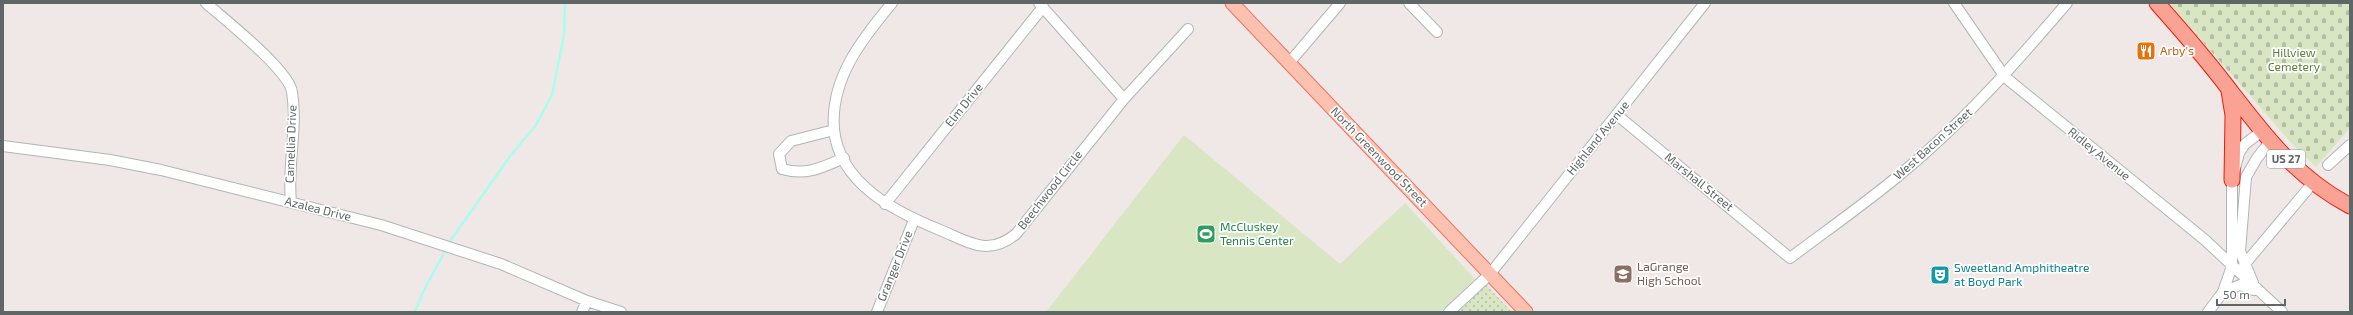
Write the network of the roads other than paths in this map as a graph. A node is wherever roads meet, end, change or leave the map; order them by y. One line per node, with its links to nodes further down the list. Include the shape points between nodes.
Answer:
1 (206, 3): 26 (street, Camellia Drive, via 277,68 292,90 293,122 289,185)
2 (892, 3): 18 (street, Beechwood Circle, via 846,66 836,98)
3 (1232, 3): 13 (main road, North Greenwood Street)
4 (1340, 3): 13 (street)
5 (1409, 3): 12 (street)
6 (1705, 3): 17 (street, Highland Avenue)
7 (1954, 3): 14 (street, Ridley Avenue)
8 (2067, 3): 14 (street, West Bacon Street)
9 (2157, 3): 15 (highway, US 27)
10 (1041, 5): 16 (street); 27 (street, Elm Drive)
11 (1188, 30): 16 (street, Beechwood Circle)
12 (1437, 32)
13 (1289, 63): 33 (main road, North Greenwood Street)
14 (2005, 77): 30 (street, West Bacon Street, via 1897,177 1790,258); 32 (street, Ridley Avenue, via 2205,240)
15 (2228, 88): 19 (highway, US 27); 24 (highway, via 2233,115)
16 (1124, 99): 29 (street, Beechwood Circle, via 1020,229 1006,241 987,246 974,245)
17 (1617, 115): 30 (street, Marshall Street); 33 (street, Highland Avenue)
18 (834, 130): 22 (street, Beechwood Circle); 22 (street, via 791,141 779,154 782,168 797,173 818,170)
19 (2266, 137): 24 (street, via 2245,144 2239,153); 25 (highway, US 27); 31 (street, Ridley Avenue, via 2246,177 2240,251)
20 (2350, 145): 23 (street)
21 (3, 146): 26 (street, Azalea Drive, via 124,163)
22 (844, 158): 27 (street, Beechwood Circle, via 857,179)
23 (2328, 165)
24 (2232, 180): 32 (street)
25 (2312, 184): 28 (highway, US 27); 31 (street)
26 (291, 202): 36 (street, Azalea Drive, via 381,225 486,259)
27 (885, 204): 29 (street, Beechwood Circle)
28 (2350, 206)
29 (914, 220): 39 (street, Granger Drive)
30 (1781, 250)
31 (2244, 265): 34 (street, Ridley Avenue)
32 (2232, 266): 34 (street, Ridley Avenue); 35 (street)
33 (1490, 274): 40 (street); 41 (main road, North Greenwood Street)
34 (2258, 291): 35 (street, Ridley Avenue, via 2240,285); 43 (street, Ridley Avenue)
35 (2223, 292): 42 (street)
36 (587, 301): 37 (street); 38 (street, Azalea Drive)
37 (582, 312)
38 (621, 312)
39 (877, 312)
40 (1449, 312)
41 (1526, 312)
42 (2208, 312)
43 (2282, 312)

